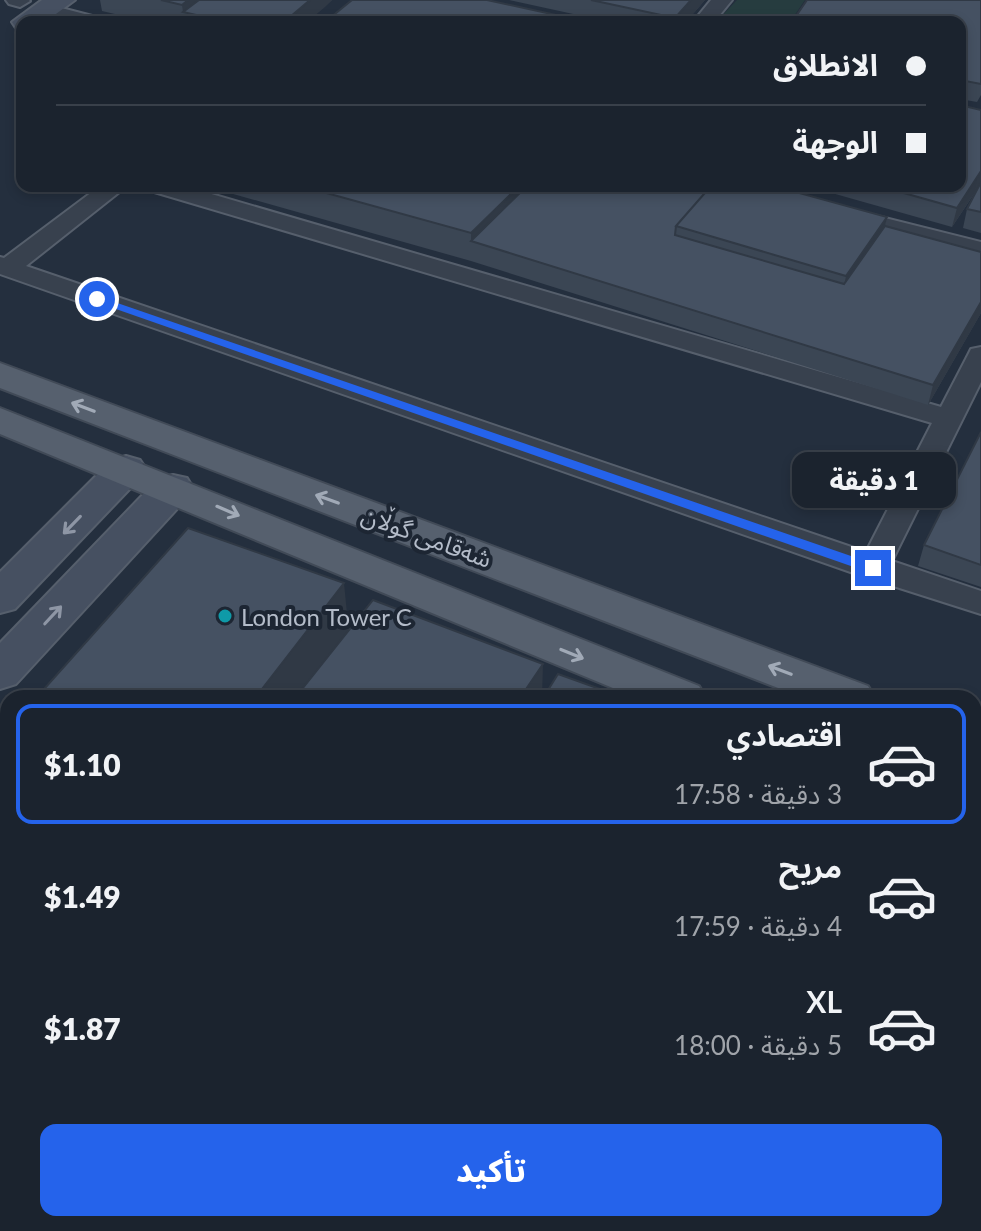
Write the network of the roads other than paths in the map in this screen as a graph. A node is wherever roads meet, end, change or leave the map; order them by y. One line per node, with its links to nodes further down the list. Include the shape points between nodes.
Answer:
1 (722, 0): 2 (street)
2 (708, 16)
3 (107, 192): 7 (street)
4 (179, 192): 10 (street)
5 (820, 208): 6 (street)
6 (981, 249)
7 (4, 267): 14 (street)
8 (977, 373): 10 (street)
9 (0, 375): 15 (main road, شەقامی گوڵان, one-way to 9)
10 (950, 419): 14 (street)
11 (0, 420): 12 (main road, شەقامی گوڵان)
12 (126, 469): 13 (main road, شەقامی گوڵان); 16 (street, one-way to 16)
13 (173, 488): 18 (main road, شەقامی گوڵان, one-way to 18); 19 (street, one-way to 13)
14 (873, 568): 17 (street)
15 (549, 581): 18 (main road, via 515,593 505,610); 21 (main road, شەقامی گوڵان, one-way to 15)
16 (0, 598)
17 (981, 603)
18 (508, 628): 20 (main road, شەقامی گوڵان, one-way to 20)
19 (0, 672)
20 (663, 690)
21 (831, 690)

